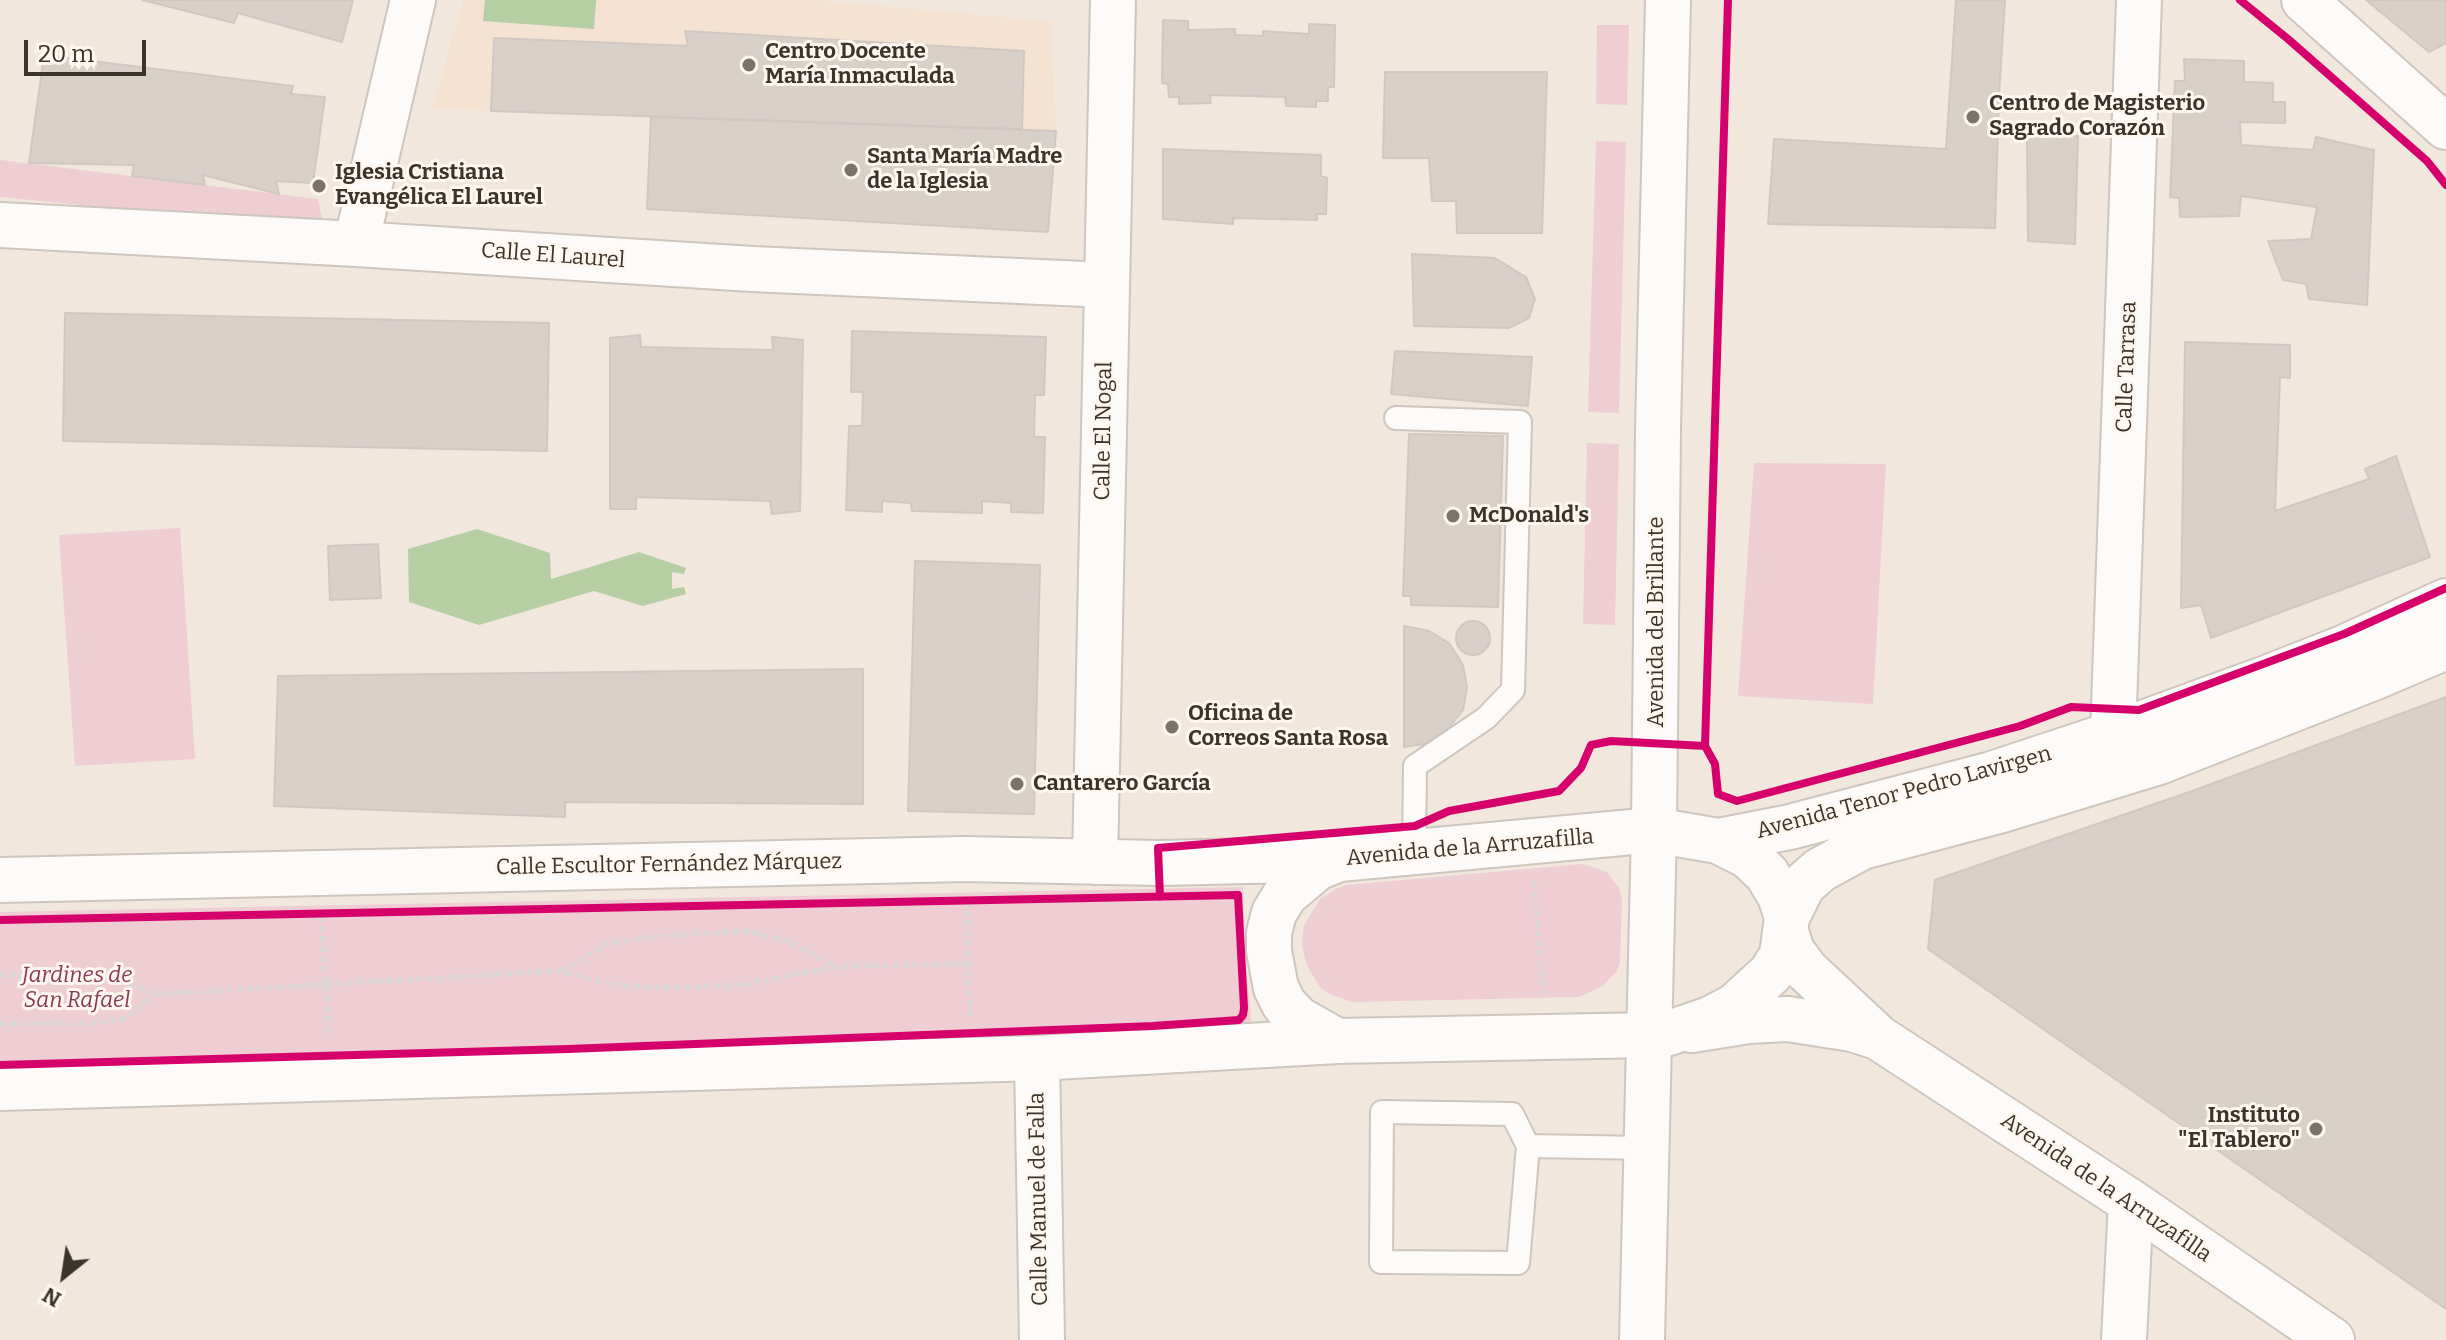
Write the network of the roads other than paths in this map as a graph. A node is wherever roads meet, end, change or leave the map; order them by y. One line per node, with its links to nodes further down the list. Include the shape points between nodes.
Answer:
1 (413, 0): 8 (main road)
2 (1113, 0): 9 (main road, Calle El Nogal)
3 (1668, 0): 14 (main road, Avenida del Brillante)
4 (2139, 0): 13 (main road, Calle Tarrasa)
5 (2304, 0): 6 (main road)
6 (2446, 127)
7 (0, 225): 8 (main road, Calle El Laurel)
8 (356, 244): 9 (main road, Calle El Laurel)
9 (1107, 285): 18 (main road, Calle El Nogal)
10 (1396, 418): 16 (lane, via 1520,422 1513,690 1486,718 1415,766)
11 (2446, 601): 13 (main road, Avenida Tenor Pedro Lavirgen, via 2343,648)
12 (2446, 647): 20 (main road, Avenida Tenor Pedro Lavirgen, via 2159,762 1862,847 1811,878 1794,900)
13 (2113, 734): 15 (main road, Avenida Tenor Pedro Lavirgen, via 1992,774)
14 (1654, 830): 15 (main road, Avenida de la Arruzafilla); 16 (main road, Avenida de la Arruzafilla); 21 (main road, Avenida del Brillante)
15 (1718, 841): 20 (main road, Avenida de la Arruzafilla, via 1748,856 1767,874 1780,896)
16 (1414, 852): 17 (main road, Avenida de la Arruzafilla)
17 (1339, 859): 18 (main road, Calle Escultor Fernández Márquez); 23 (main road, Avenida de la Arruzafilla, via 1317,868 1285,895 1269,933 1271,971 1284,1004 1298,1019)
18 (1095, 862): 19 (main road, Calle Escultor Fernández Márquez, via 965,880)
19 (0, 880)
20 (1787, 926): 21 (main road, Avenida de la Arruzafilla, via 1782,955 1755,990 1710,1019); 22 (main road, Avenida de la Arruzafilla, via 1792,951 1806,970)
21 (1660, 1034): 22 (main road, Avenida de la Arruzafilla, via 1788,1019); 23 (main road, Avenida de la Arruzafilla); 27 (main road, Avenida del Brillante)
22 (1879, 1038): 28 (main road, Avenida de la Arruzafilla)
23 (1337, 1041): 24 (main road)
24 (1037, 1058): 25 (main road); 29 (main road, Calle Manuel de Falla)
25 (0, 1088)
26 (1528, 1146): 26 (lane, via 1512,1114 1382,1112 1381,1262 1518,1263); 27 (lane)
27 (1648, 1148): 30 (main road, Avenida del Brillante)
28 (2131, 1202): 31 (main road); 32 (main road, Avenida de la Arruzafilla)
29 (1042, 1340)
30 (1642, 1340)
31 (2124, 1340)
32 (2332, 1340)

